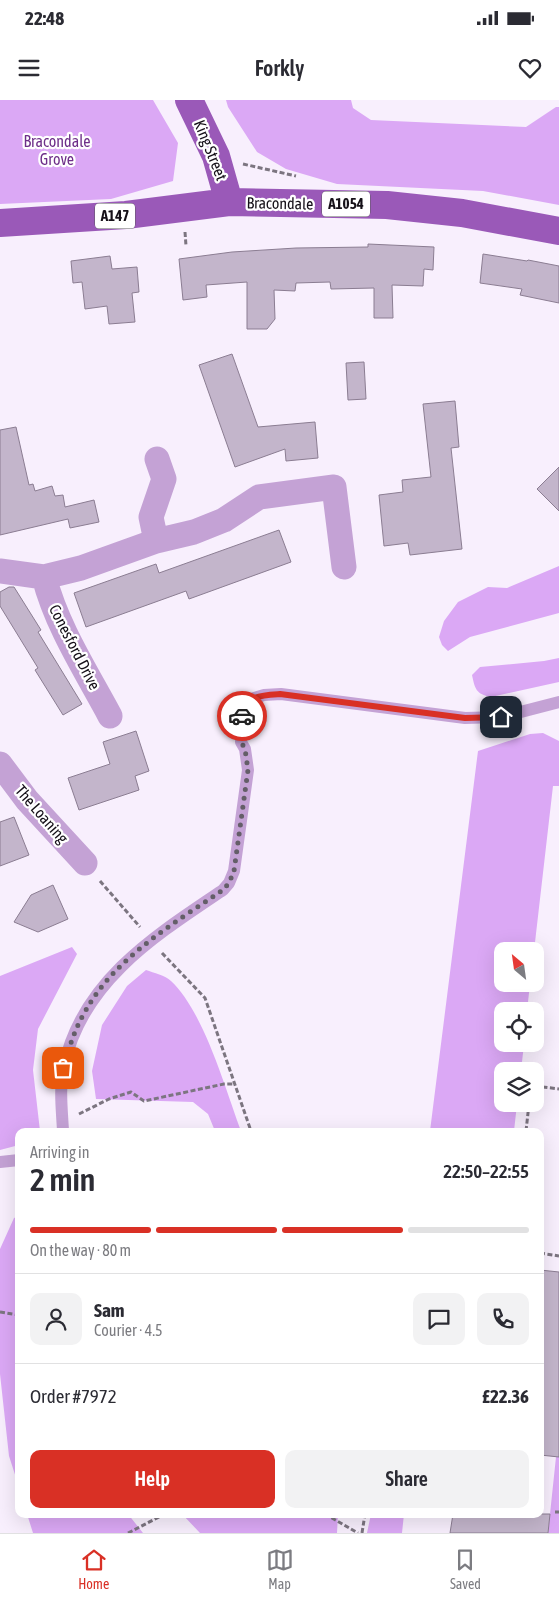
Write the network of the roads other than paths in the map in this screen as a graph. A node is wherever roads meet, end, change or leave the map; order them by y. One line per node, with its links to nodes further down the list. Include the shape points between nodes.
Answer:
1 (189, 100): 2 (main road, King Street, via 216,156)
2 (229, 202): 3 (main road, Bracondale / A147, via 126,215); 4 (main road, Bracondale / A1054, via 387,205 462,213)
3 (0, 223)
4 (559, 230)
5 (157, 459): 6 (street, via 164,479 150,517)
6 (156, 541): 7 (street, via 194,532 224,520 259,497 334,487); 9 (street, via 81,568)
7 (344, 567)
8 (0, 571): 9 (street)
9 (44, 577): 11 (street, Conesford Drive, via 58,619)
10 (559, 702): 14 (lane, via 501,717 465,718 280,694 264,695 246,703 242,713 241,742 248,770 234,871 229,883 150,940 109,978 86,1010 63,1068)
11 (110, 716)
12 (0, 764): 13 (street, The Loaning, via 27,800)
13 (85, 863)
14 (63, 1126)
15 (15, 1160): 16 (lane)
16 (0, 1162)

